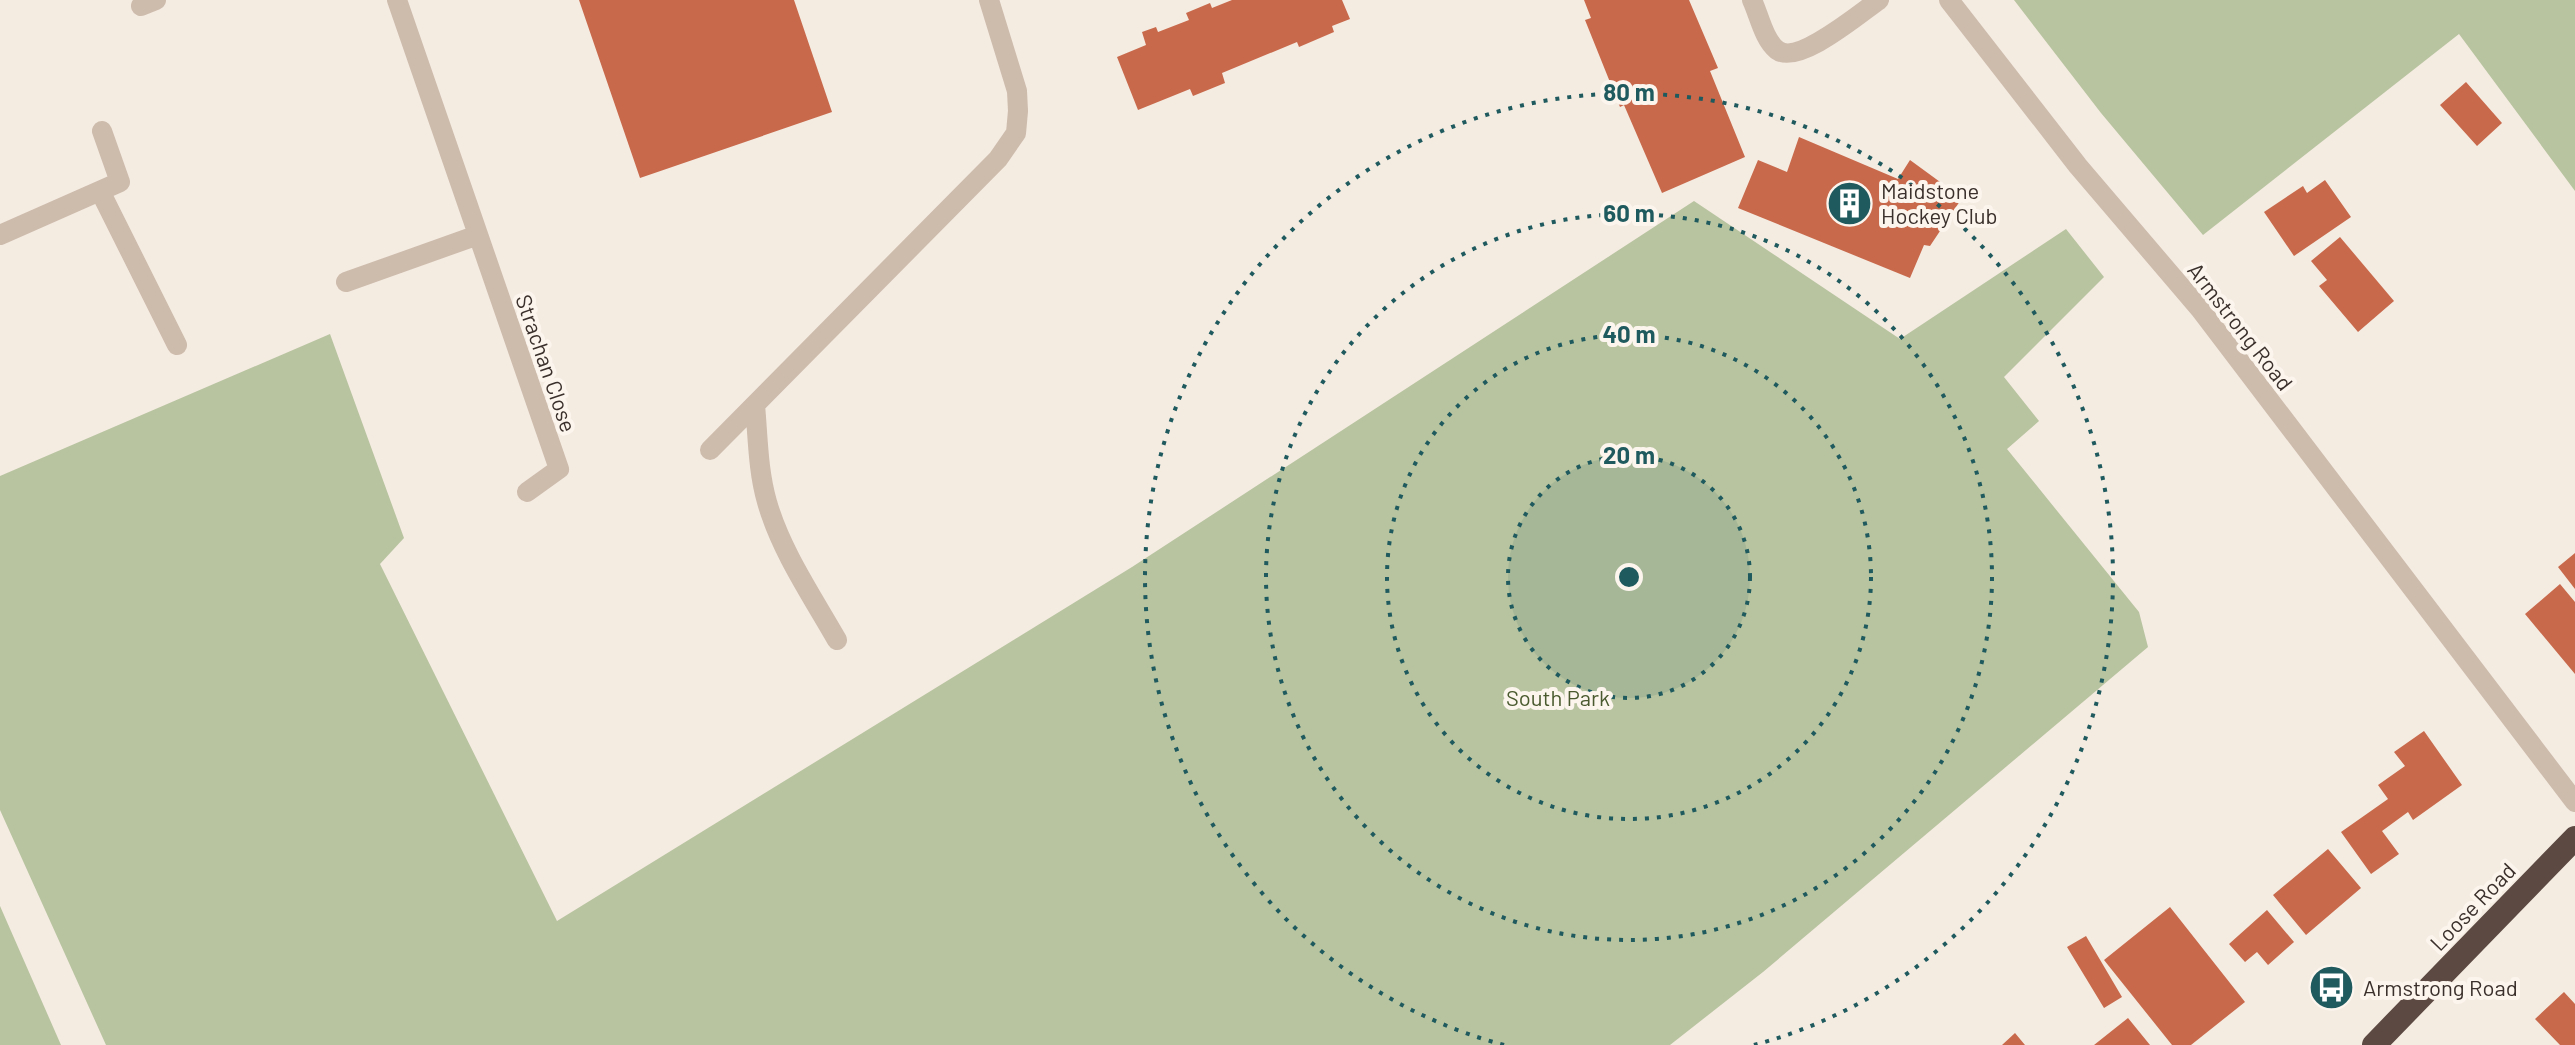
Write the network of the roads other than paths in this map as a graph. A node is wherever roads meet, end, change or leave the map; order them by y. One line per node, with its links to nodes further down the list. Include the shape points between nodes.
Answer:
1 (397, 0): 9 (street, Strachan Close)
2 (989, 0): 12 (street, via 1017,91 1016,133 998,159)
3 (1752, 0): 4 (street, via 1770,41 1789,54 1818,42)
4 (1879, 0)
5 (1949, 0): 16 (street, Armstrong Road, via 2068,154 2200,309)
6 (102, 131): 7 (street, via 120,182)
7 (100, 191): 8 (street); 11 (street)
8 (0, 235)
9 (478, 235): 10 (street); 14 (street, Strachan Close, via 559,469)
10 (346, 282)
11 (177, 345)
12 (755, 405): 13 (street); 15 (street, via 767,503)
13 (710, 450)
14 (527, 492)
15 (837, 640)
16 (2575, 802)
17 (2575, 838): 18 (highway, Loose Road)
18 (2374, 1045)

